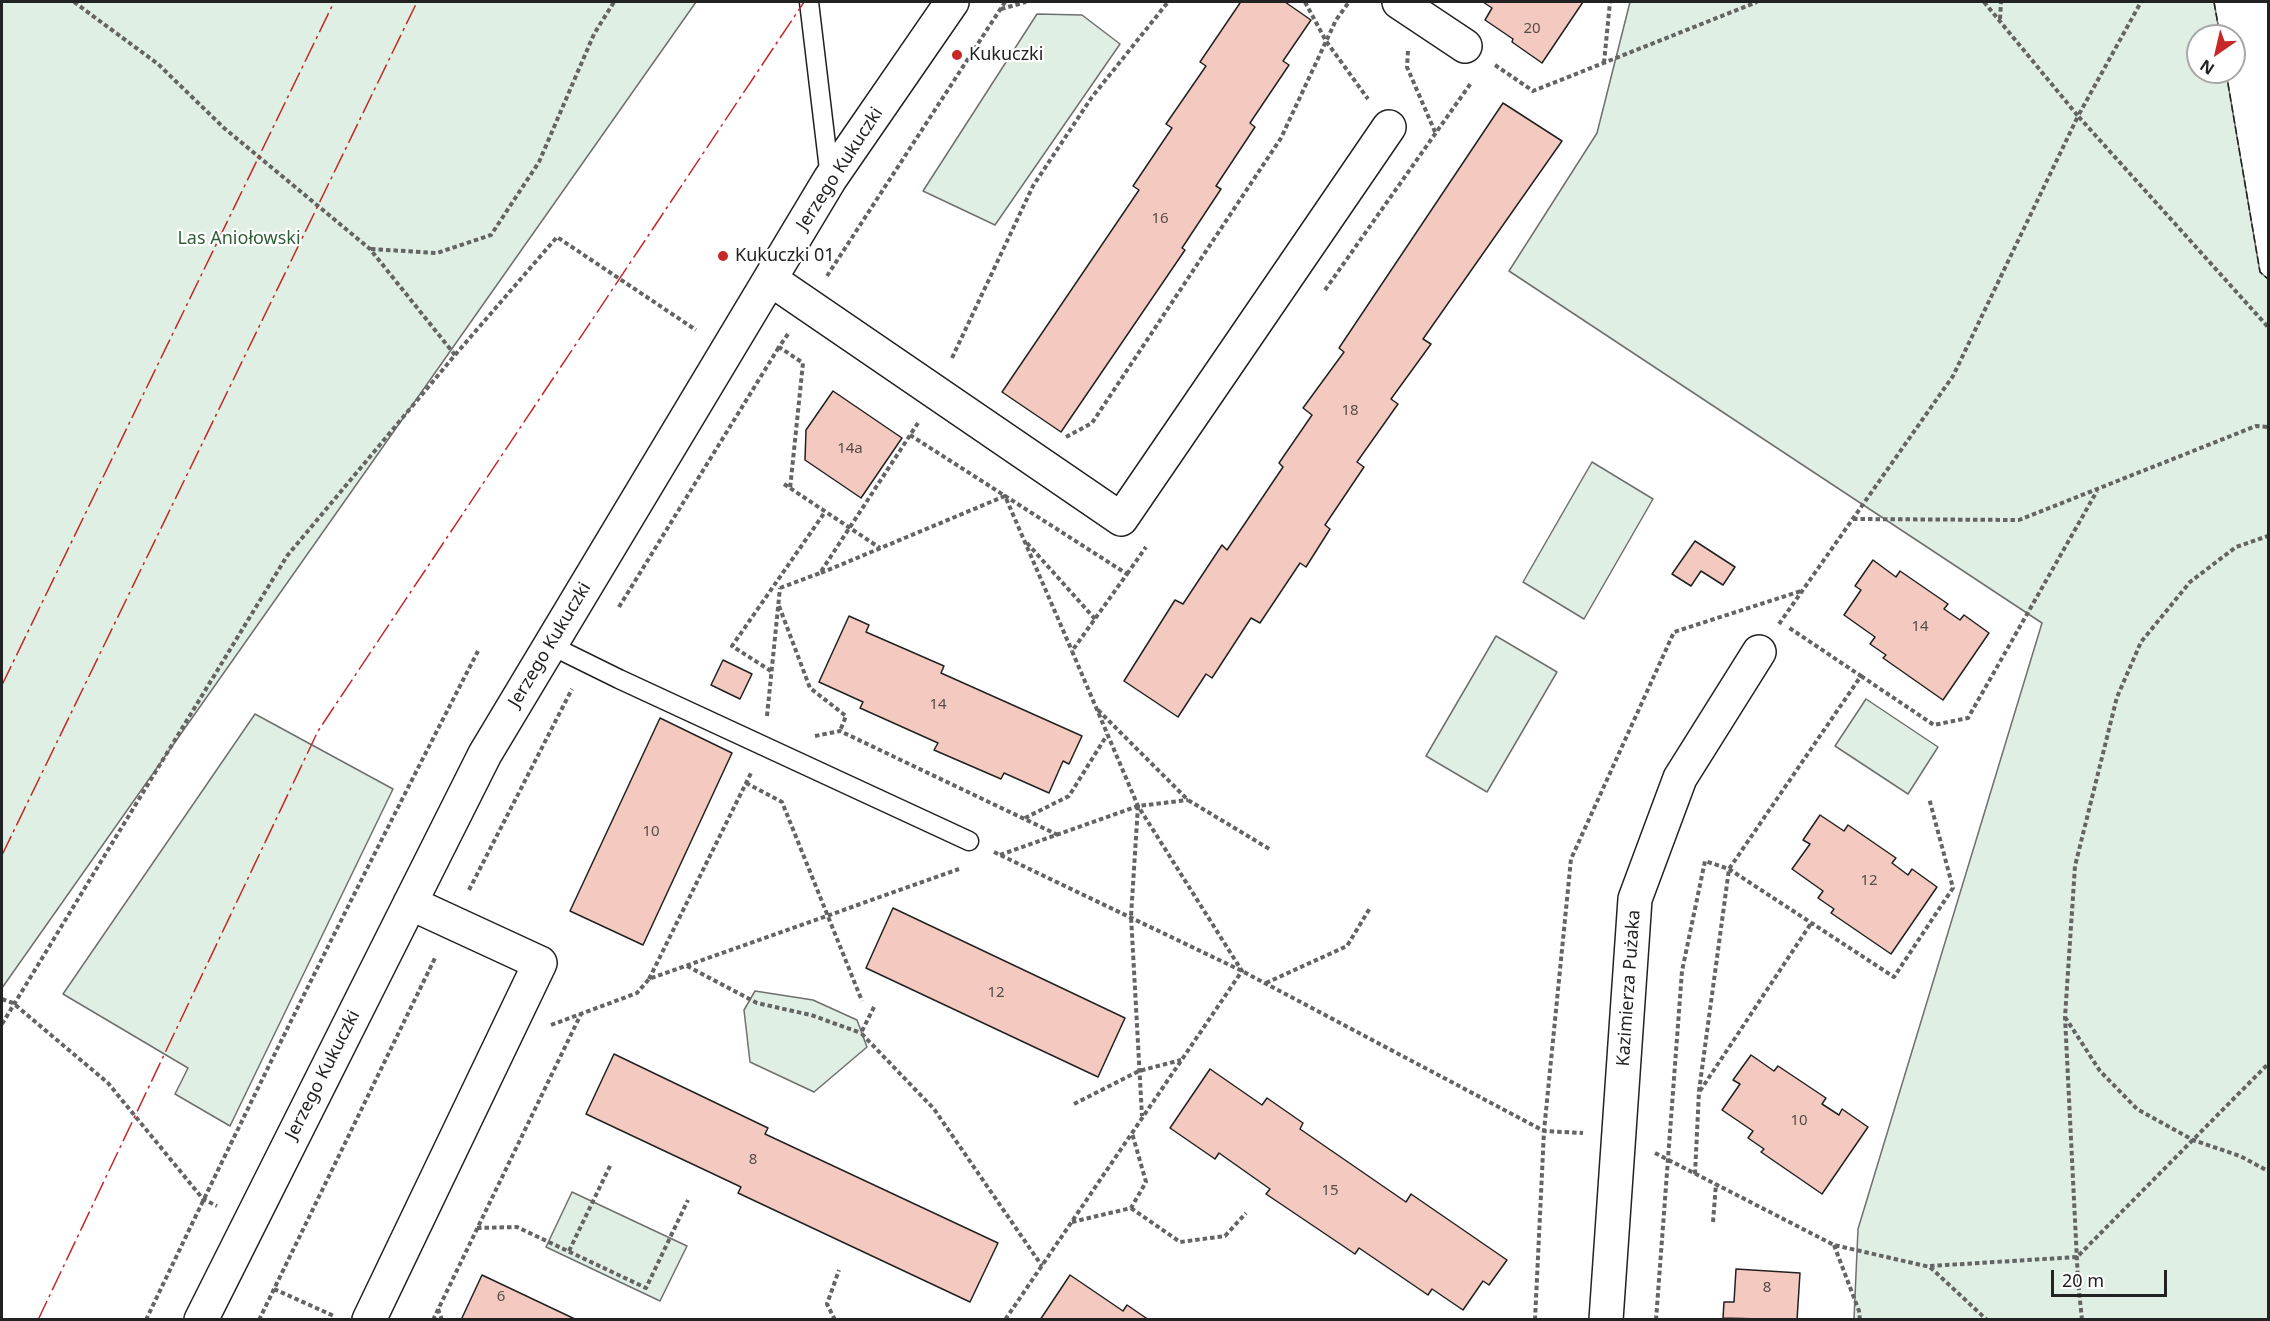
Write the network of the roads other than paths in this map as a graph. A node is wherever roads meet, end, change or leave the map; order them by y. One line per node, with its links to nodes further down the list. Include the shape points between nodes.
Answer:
1 (808, 2): 6 (lane)
2 (952, 2): 6 (street, Jerzego Kukuczki)
3 (1404, 5): 4 (street)
4 (1465, 46)
5 (1389, 127): 7 (street, via 1121,519)
6 (830, 179): 7 (street, Jerzego Kukuczki)
7 (770, 279): 8 (street, Jerzego Kukuczki)
8 (550, 645): 10 (lane); 11 (street, Jerzego Kukuczki, via 485,754)
9 (1759, 651): 14 (street, Kazimierza Pużaka, via 1680,778 1635,899)
10 (969, 842)
11 (410, 903): 12 (street, Jerzego Kukuczki); 13 (street, via 540,963)
12 (201, 1319)
13 (369, 1320)
14 (1606, 1320)

